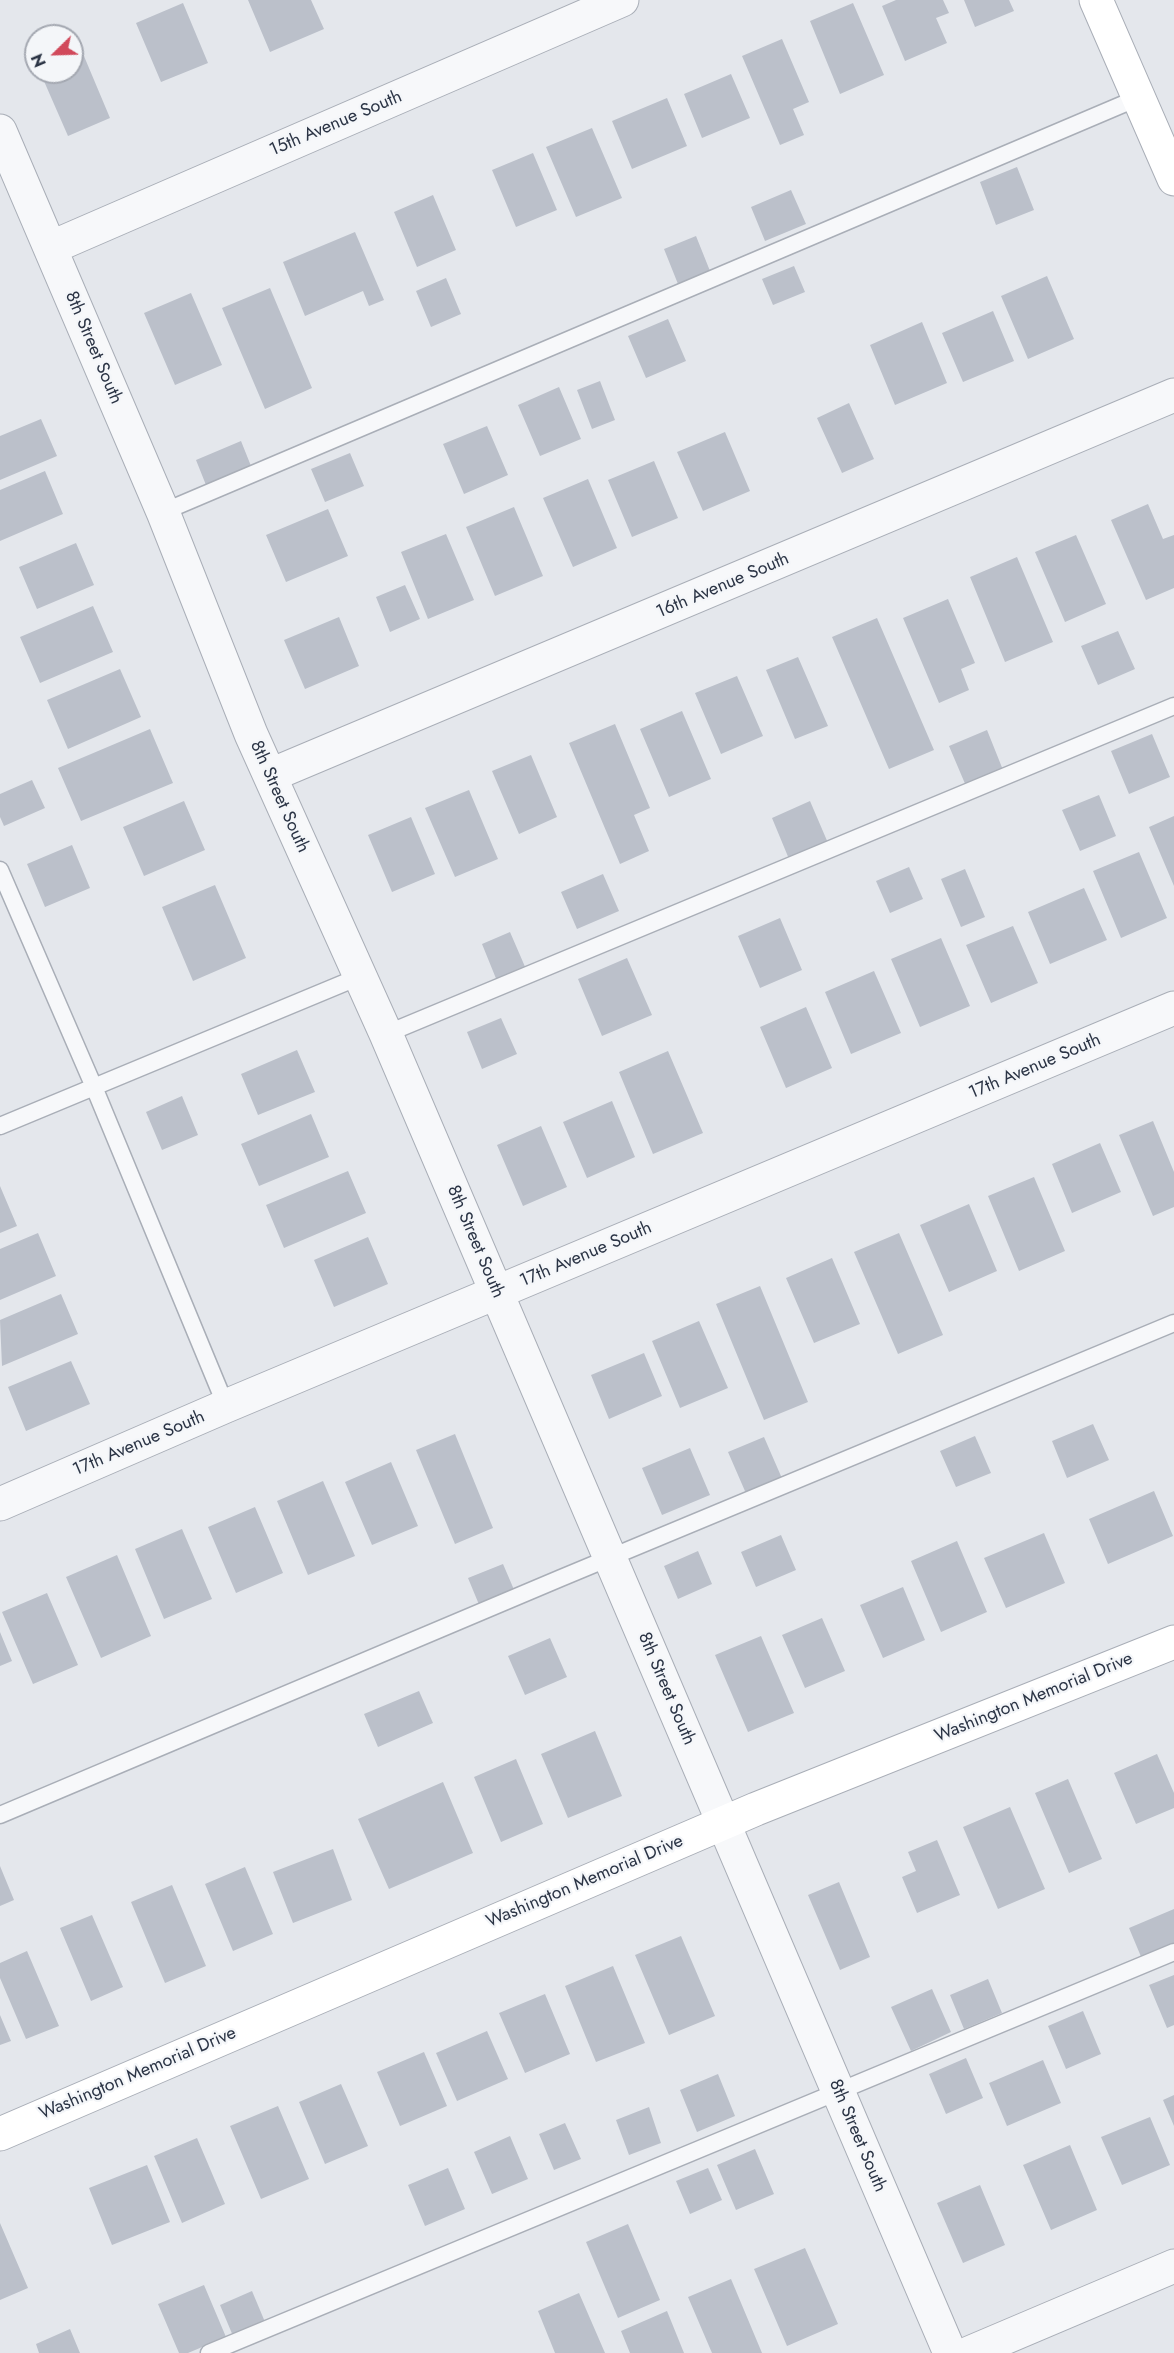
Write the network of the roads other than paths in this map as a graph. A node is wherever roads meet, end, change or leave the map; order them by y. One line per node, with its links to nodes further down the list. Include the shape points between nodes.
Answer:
1 (622, 0): 7 (street, 15th Avenue South)
2 (1096, 0): 3 (street)
3 (1140, 97): 6 (street); 9 (lane)
4 (0, 131): 5 (street, 8th Street South)
5 (9, 178): 7 (street, 8th Street South)
6 (1174, 179)
7 (50, 248): 9 (street, 8th Street South)
8 (1174, 395): 11 (street, 16th Avenue South)
9 (163, 512): 11 (street, 8th Street South)
10 (1174, 706): 15 (lane)
11 (271, 775): 13 (street, 8th Street South)
12 (0, 870): 16 (lane)
13 (361, 976): 15 (street, 8th Street South); 16 (lane)
14 (1174, 1008): 18 (street, 17th Avenue South)
15 (386, 1034): 18 (street, 8th Street South)
16 (94, 1087): 17 (lane); 20 (lane)
17 (0, 1126)
18 (496, 1293): 20 (street, 17th Avenue South); 22 (street, 8th Street South)
19 (1174, 1323): 22 (lane)
20 (226, 1406): 21 (street, 17th Avenue South)
21 (0, 1504)
22 (610, 1558): 24 (lane); 25 (street, 8th Street South)
23 (1174, 1642): 25 (street, Washington Memorial Drive)
24 (0, 1815)
25 (723, 1823): 27 (street, 8th Street South); 28 (street, Washington Memorial Drive)
26 (1174, 1952): 27 (lane)
27 (838, 2091): 30 (lane); 31 (street, 8th Street South)
28 (0, 2134)
29 (1174, 2266): 32 (street)
30 (209, 2353)
31 (950, 2353)
32 (969, 2353)

